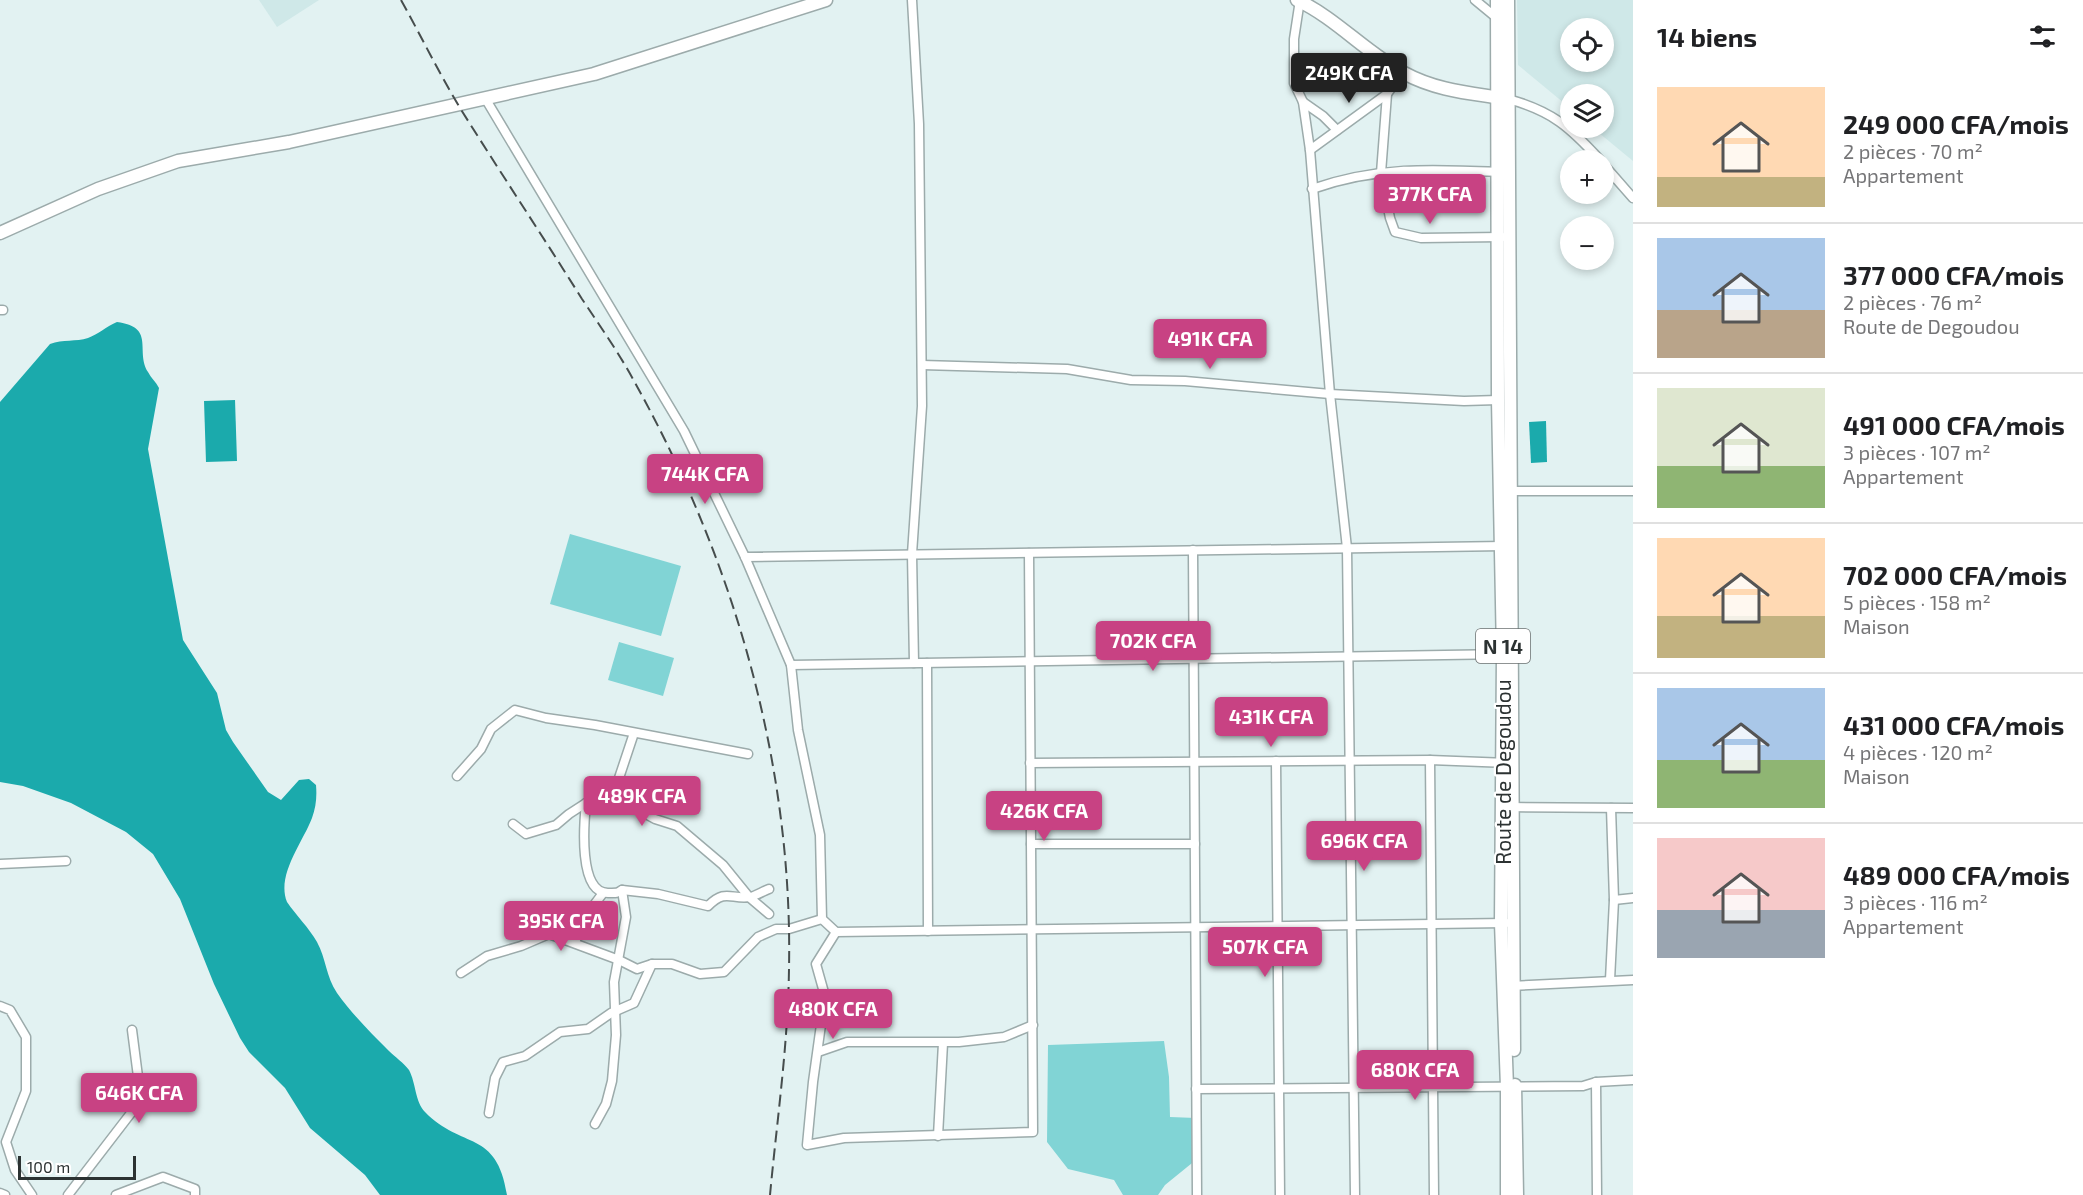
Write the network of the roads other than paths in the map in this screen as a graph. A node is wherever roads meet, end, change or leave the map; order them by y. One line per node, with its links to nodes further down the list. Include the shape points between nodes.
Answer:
1 (826, 0): 7 (main road)
2 (912, 0): 25 (street, via 919,124)
3 (1299, 0): 10 (main road); 14 (street, via 1294,83)
4 (1475, 0): 8 (street)
5 (1497, 0): 8 (main road, N 14)
6 (1508, 0): 9 (main road, N 14)
7 (811, 3): 12 (main road, via 594,74)
8 (1497, 19): 9 (street); 13 (main road, N 14)
9 (1509, 28): 13 (main road, N 14)
10 (1403, 72): 11 (street); 13 (main road, via 1462,94)
11 (1387, 94): 15 (street); 18 (street)
12 (485, 98): 23 (main road, via 288,142 178,161 99,189); 35 (street, via 684,431)
13 (1503, 98): 17 (street, via 1558,119); 19 (main road, Route de Degoudou / N 14)
14 (1303, 102): 15 (street); 16 (street)
15 (1337, 130): 16 (street)
16 (1310, 150): 21 (street)
17 (1590, 150)
18 (1381, 172): 19 (street); 21 (street); 24 (street, via 1395,232 1421,238)
19 (1502, 172): 24 (main road, Route de Degoudou / N 14)
20 (1614, 176): 22 (street)
21 (1312, 189): 26 (street)
22 (1633, 198)
23 (0, 233)
24 (1503, 237): 27 (main road, Route de Degoudou / N 14); 28 (main road, Route de Degoudou / N 14)
25 (922, 365): 26 (street, via 1067,369 1131,380); 34 (street)
26 (1330, 394): 27 (street); 31 (street)
27 (1498, 400): 30 (main road, Route de Degoudou / N 14)
28 (1510, 491): 29 (street); 30 (main road, Route de Degoudou / N 14)
29 (1633, 491)
30 (1505, 546): 31 (street); 36 (main road, Route de Degoudou / N 14)
31 (1347, 548): 32 (street); 37 (street)
32 (1193, 550): 33 (street); 38 (street)
33 (1029, 553): 34 (street); 39 (street)
34 (912, 554): 35 (street); 40 (street)
35 (744, 557): 42 (street)
36 (1508, 654): 37 (street); 50 (main road, Route de Degoudou / N 14)
37 (1348, 656): 38 (street); 45 (street)
38 (1194, 658): 39 (street); 48 (street)
39 (1030, 661): 41 (street); 49 (street)
40 (914, 663): 41 (street); 42 (street)
41 (927, 663): 76 (street)
42 (791, 665): 69 (street, via 798,730 820,835)
43 (634, 733): 44 (street); 51 (street, via 515,710 491,729 481,749); 52 (street)
44 (748, 754)
45 (1350, 760): 46 (street); 47 (street); 72 (street)
46 (1430, 760): 50 (street); 71 (street)
47 (1275, 761): 48 (street); 73 (street)
48 (1194, 762): 49 (street); 59 (street)
49 (1030, 763): 58 (street)
50 (1506, 763): 54 (main road, Route de Degoudou / N 14)
51 (457, 776)
52 (613, 796): 53 (street, via 599,804); 65 (street, via 677,826 723,865)
53 (586, 803): 57 (street, via 556,825 536,833 526,834); 64 (street, via 586,861 592,884)
54 (1506, 807): 55 (street); 70 (main road, Route de Degoudou / N 14)
55 (1611, 808): 56 (street); 67 (street)
56 (1633, 808)
57 (513, 824)
58 (1031, 844): 59 (street); 75 (street)
59 (1195, 844): 74 (street)
60 (66, 861): 61 (street)
61 (0, 864)
62 (769, 889): 65 (street)
63 (622, 890): 64 (street); 65 (street, via 708,906 716,898 732,894); 79 (street, via 626,917)
64 (603, 893): 78 (street, via 582,921)
65 (749, 897): 68 (street)
66 (1633, 898): 67 (street)
67 (1614, 900): 82 (street)
68 (769, 914)
69 (822, 919): 77 (street); 80 (street, via 758,937 724,972 699,974 672,964)
70 (1507, 923): 71 (street); 84 (main road, Route de Degoudou / N 14)
71 (1431, 924): 72 (street); 93 (street)
72 (1352, 925): 73 (street); 96 (street)
73 (1277, 926): 74 (street); 95 (street)
74 (1195, 927): 75 (street); 97 (street)
75 (1032, 929): 76 (street); 87 (street)
76 (927, 931): 77 (street)
77 (836, 932): 90 (street, via 816,964 825,996)
78 (574, 943): 79 (street); 81 (street, via 549,934 487,956)
79 (619, 960): 80 (street, via 637,969); 86 (street)
80 (652, 964): 86 (street, via 634,1003)
81 (461, 973)
82 (1610, 980): 83 (street); 84 (street)
83 (1633, 980)
84 (1508, 986): 94 (main road, Route de Degoudou / N 14)
85 (0, 1006): 101 (street, via 10,1010 26,1037 26,1091)
86 (616, 1011): 98 (street, via 588,1029 560,1032 525,1056 503,1062 495,1078); 99 (street, via 612,1081)
87 (1033, 1025): 89 (street, via 1004,1038); 102 (street, via 1033,1132)
88 (132, 1030): 106 (street, via 141,1100)
89 (944, 1043): 90 (street, via 846,1042); 102 (street)
90 (818, 1052): 102 (street, via 807,1145 844,1138)
91 (1633, 1080): 92 (street)
92 (1596, 1082): 94 (street, via 1583,1086); 115 (street)
93 (1433, 1087): 94 (street); 96 (street); 112 (street)
94 (1511, 1087): 113 (main road, Route de Degoudou / N 14); 114 (main road, Route de Degoudou / N 14)
95 (1279, 1088): 96 (street); 97 (street); 110 (street)
96 (1354, 1088): 111 (street)
97 (1196, 1089): 109 (street)
98 (489, 1113)
99 (595, 1124)
100 (0, 1131): 101 (street)
101 (10, 1131): 105 (street, via 6,1142 15,1170)
102 (938, 1136)
103 (0, 1193): 104 (street)
104 (5, 1195)
105 (32, 1195)
106 (68, 1195)
107 (116, 1195): 108 (street, via 163,1177 195,1189)
108 (195, 1195)
109 (1197, 1195)
110 (1280, 1195)
111 (1355, 1195)
112 (1434, 1195)
113 (1507, 1195)
114 (1517, 1195)
115 (1597, 1195)

